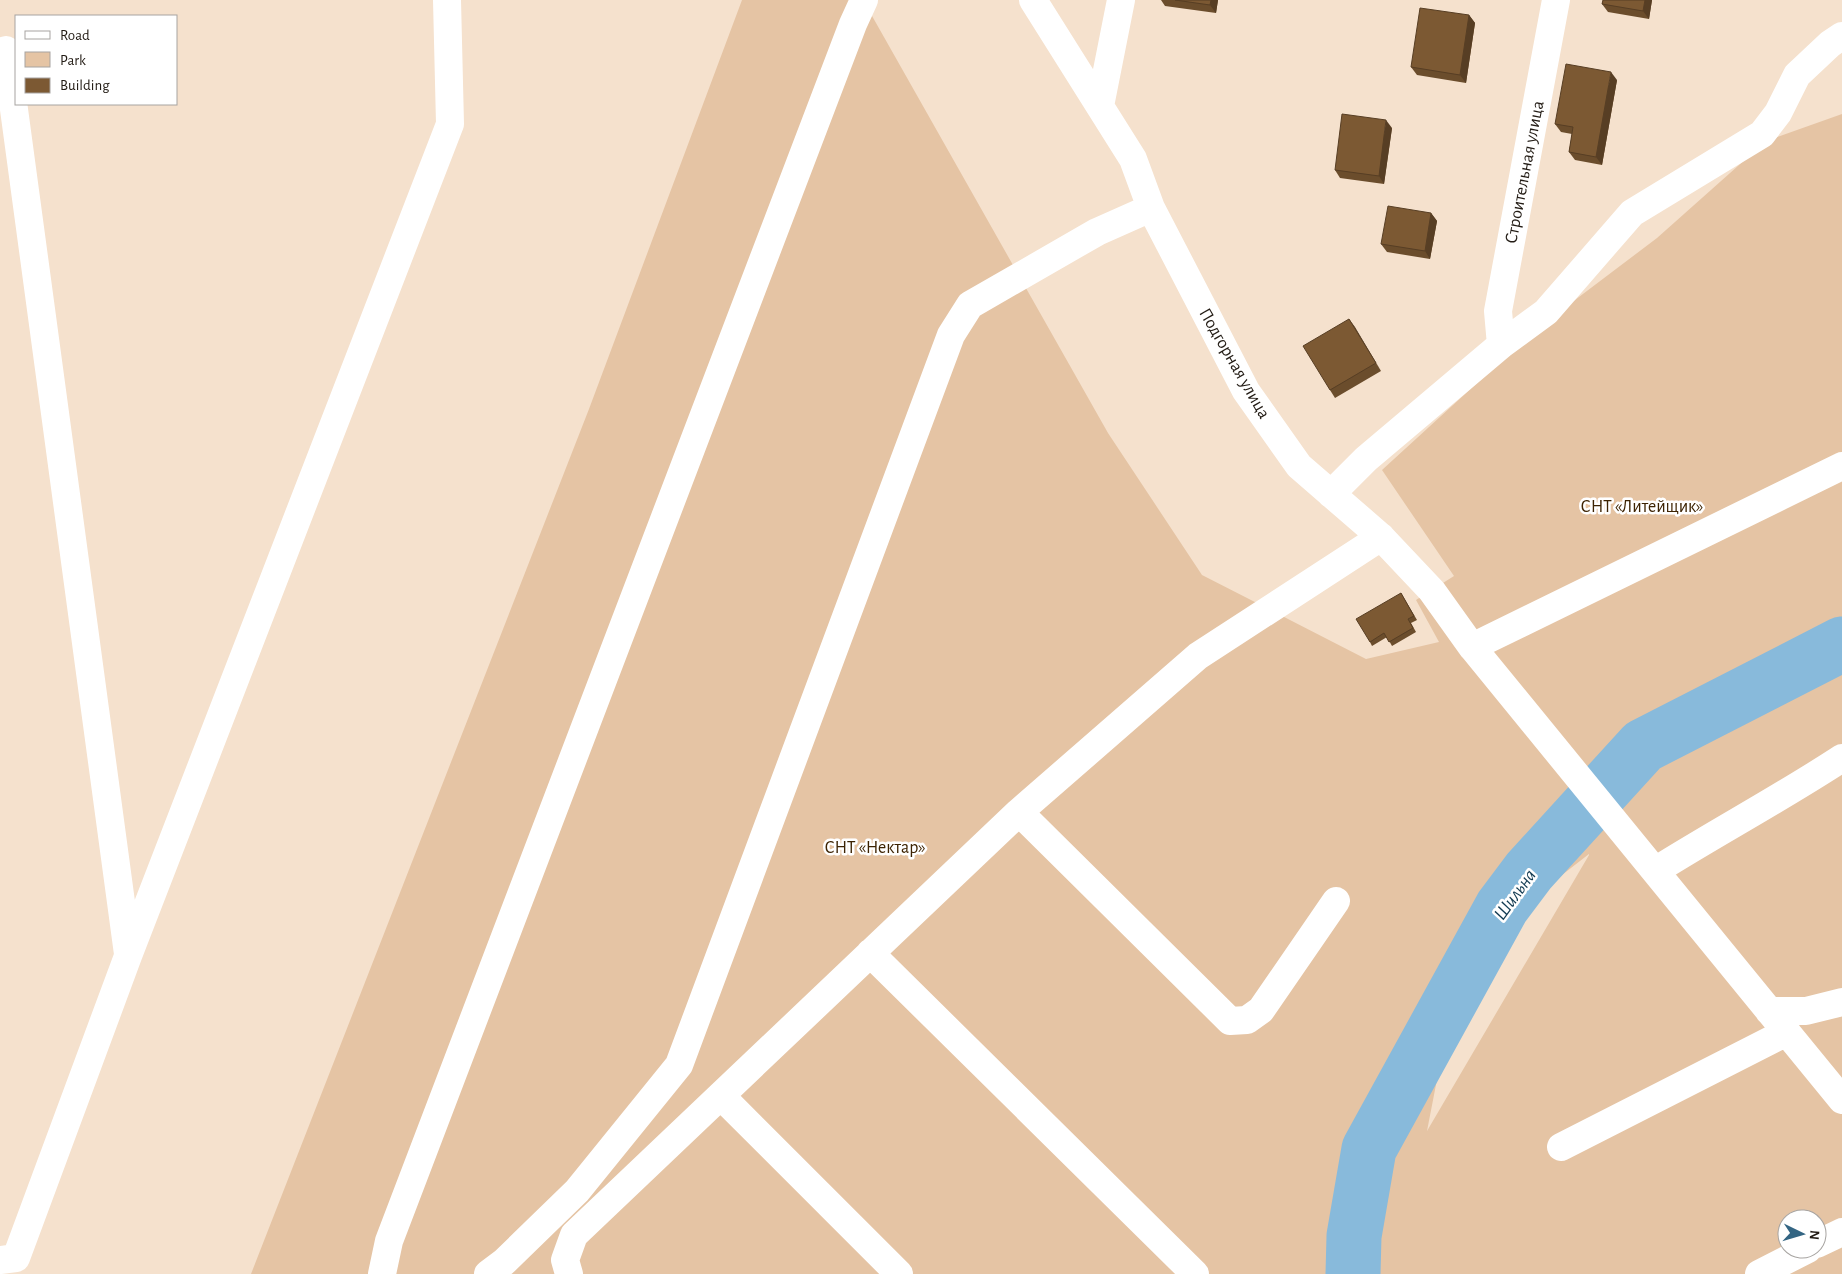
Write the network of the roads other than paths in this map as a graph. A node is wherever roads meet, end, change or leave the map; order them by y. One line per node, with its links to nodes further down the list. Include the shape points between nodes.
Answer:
1 (447, 0): 20 (street, via 450,124)
2 (864, 0): 31 (street, via 389,1241)
3 (1033, 0): 8 (street, Подгорная улица)
4 (1121, 0): 8 (street)
5 (1556, 0): 10 (street, Строительная улица, via 1498,311)
6 (1842, 36): 10 (street, via 1797,75 1778,113 1762,134 1632,213 1546,312)
7 (6, 50): 20 (street)
8 (1100, 106): 9 (street, Подгорная улица, via 1133,159)
9 (1151, 208): 12 (street, Подгорная улица, via 1246,391 1299,466); 32 (street, via 1096,232 970,305 951,334 679,1065 577,1191)
10 (1501, 345): 12 (street, via 1366,459)
11 (1842, 466): 14 (street)
12 (1331, 494): 13 (street, Подгорная улица)
13 (1381, 537): 14 (street, Подгорная улица, via 1432,591); 16 (street, via 1198,656)
14 (1472, 647): 17 (street, Подгорная улица)
15 (1842, 758): 17 (street)
16 (1019, 812): 18 (street, via 1230,1021 1247,1020 1261,1010); 19 (street)
17 (1655, 871): 22 (street, Подгорная улица)
18 (1336, 901)
19 (870, 954): 24 (street); 35 (street)
20 (128, 956): 30 (street, via 16,1258)
21 (1842, 1002): 22 (street, via 1806,1011)
22 (1769, 1011): 23 (street, Подгорная улица)
23 (1787, 1032): 25 (street, Подгорная улица); 26 (street)
24 (720, 1096): 33 (street, via 574,1235 565,1260); 34 (street)
25 (1842, 1100)
26 (1561, 1147)
27 (1842, 1232): 28 (street)
28 (1827, 1239)
29 (1788, 1259): 36 (street)
30 (0, 1260)
31 (382, 1274)
32 (488, 1274)
33 (569, 1274)
34 (899, 1274)
35 (1195, 1274)
36 (1758, 1274)

